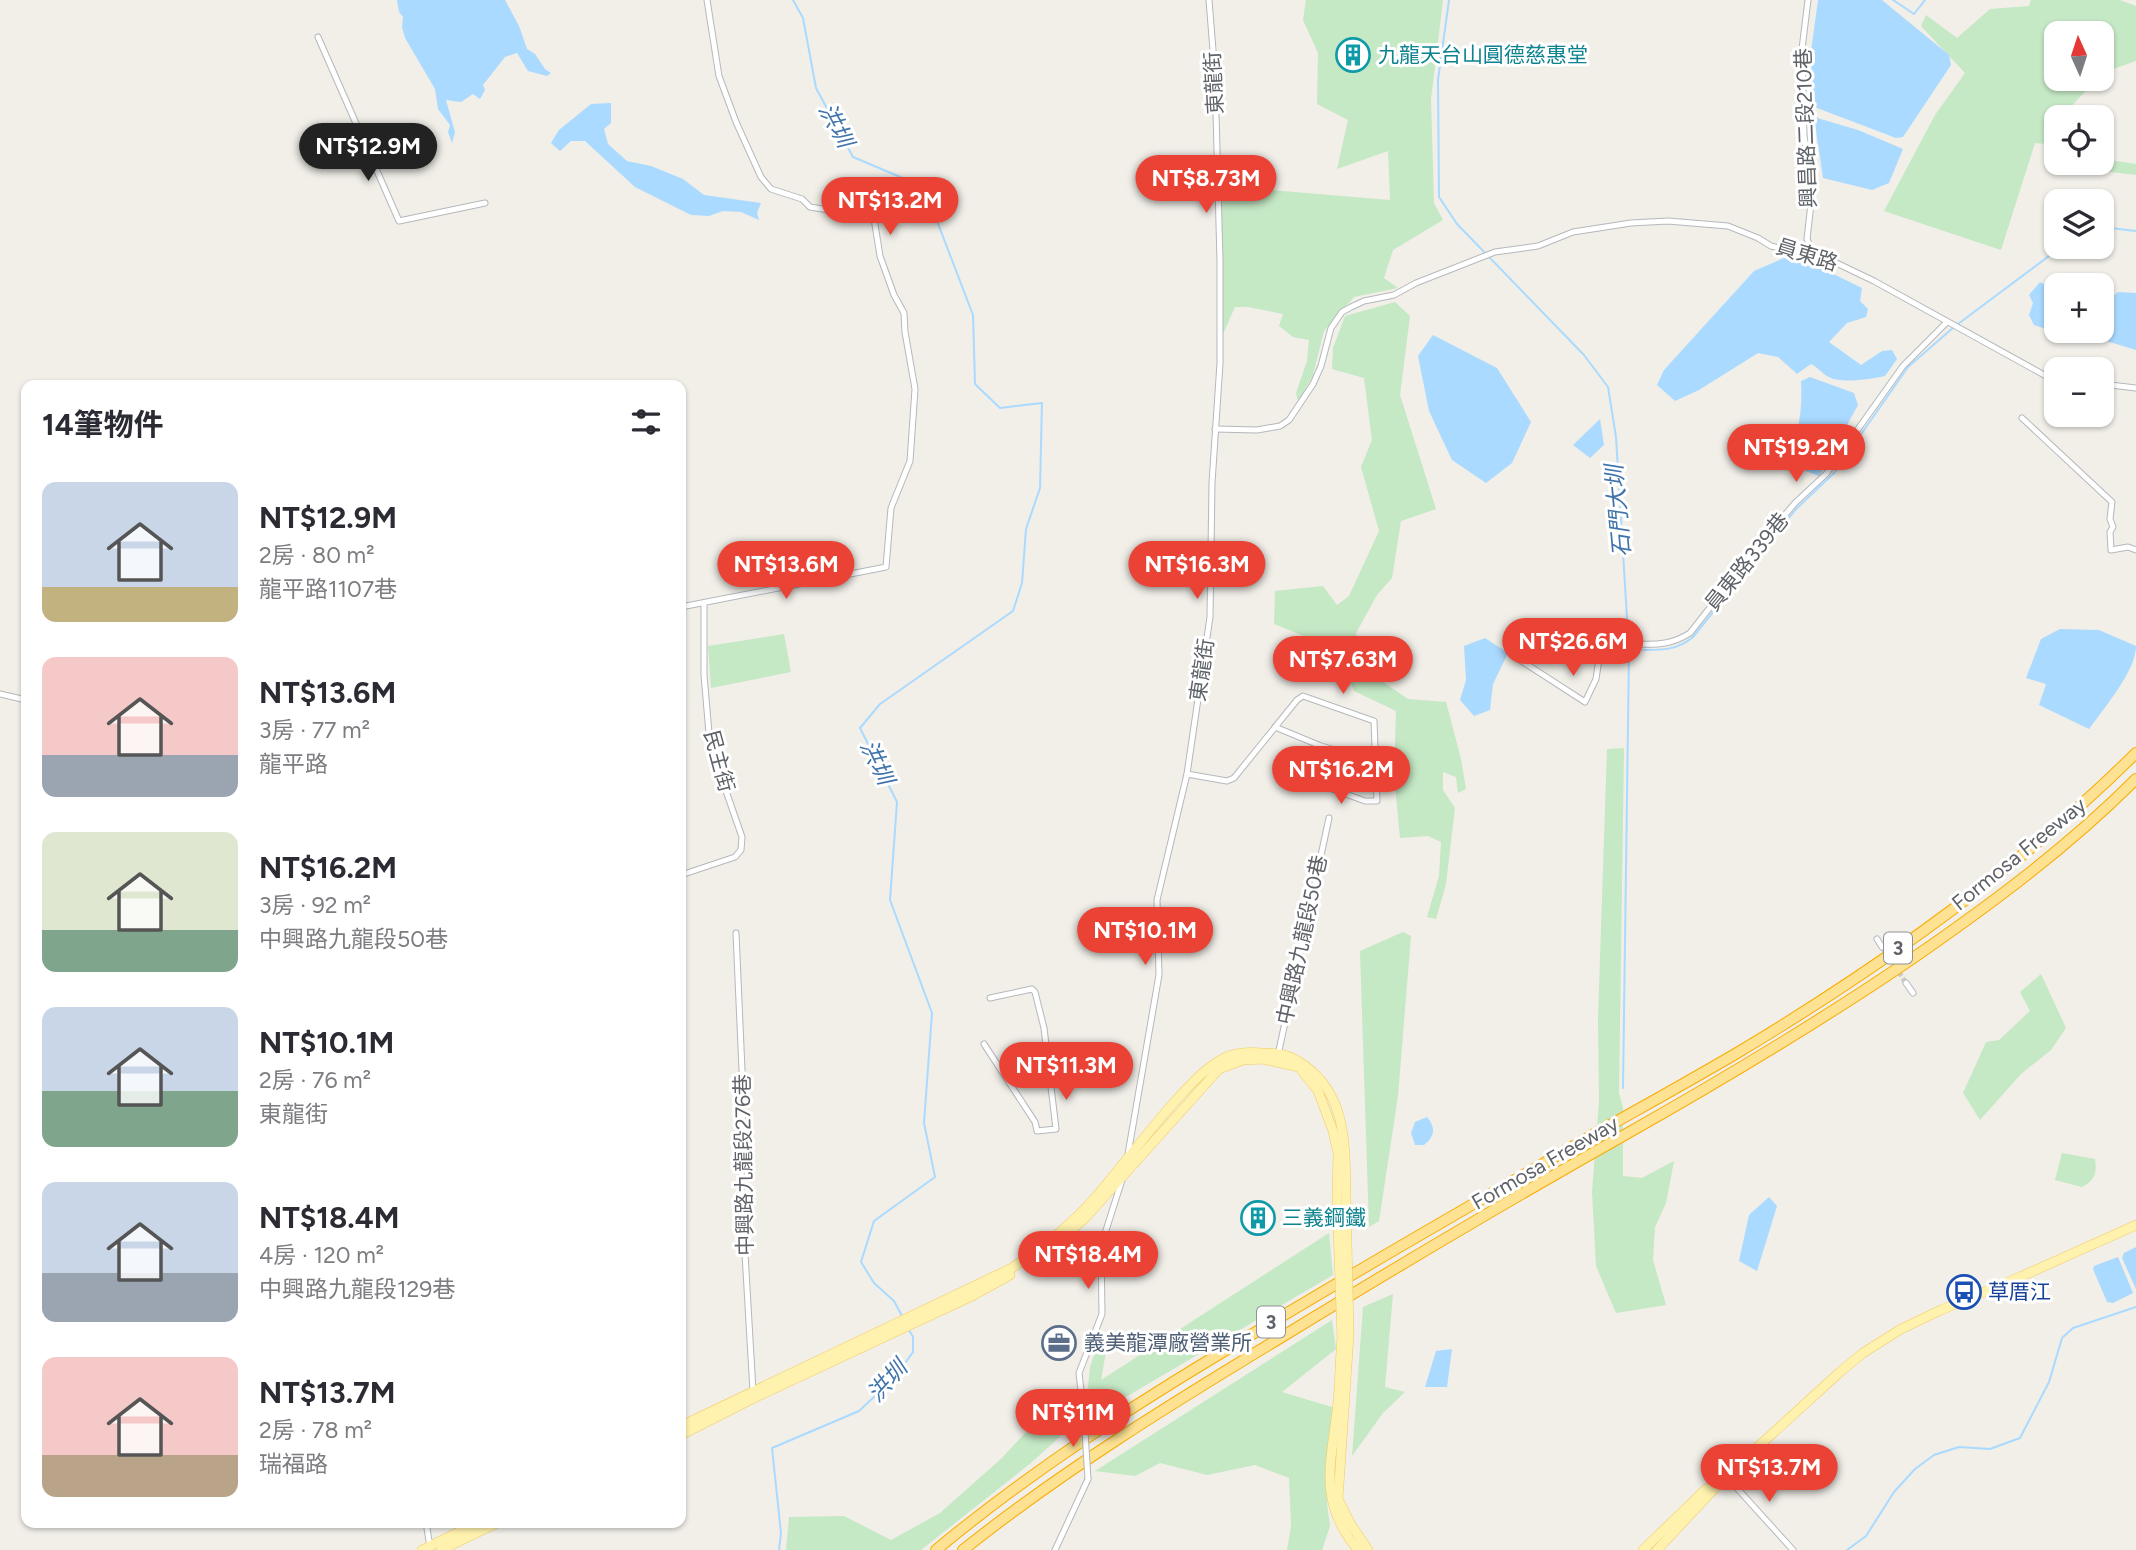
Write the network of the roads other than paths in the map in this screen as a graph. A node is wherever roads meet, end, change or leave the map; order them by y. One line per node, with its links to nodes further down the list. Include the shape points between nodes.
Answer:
1 (707, 0): 14 (street, via 719,76 761,177 771,189 810,206 829,210 859,202 873,212 883,264 904,313 915,412 910,461 891,508 886,567)
2 (1209, 0): 12 (street, 東龍街, via 1220,223)
3 (1808, 0): 6 (street, 興昌路二段210巷, via 1802,49 1804,136 1813,186 1807,239)
4 (318, 37): 5 (street, via 400,221)
5 (485, 203)
6 (1814, 255): 7 (street, 員東路, via 1874,281); 12 (street, 員東路, via 1771,246 1728,226 1668,221 1573,232 1538,246 1495,253 1342,312 1331,328 1313,384 1280,426)
7 (1947, 322): 8 (street, 員東路); 17 (street, 員東路339巷, via 1903,366 1826,474 1763,540 1690,633 1659,645)
8 (2044, 375)
9 (2114, 385): 10 (street)
10 (2136, 388)
11 (2022, 418): 13 (street, via 2112,502 2111,550)
12 (1215, 429): 25 (street, 東龍街, via 1210,617)
13 (2136, 550)
14 (704, 604): 15 (street); 28 (street, 民主街, via 710,745 742,837 735,857)
15 (686, 606)
16 (1602, 639): 18 (street, via 1596,679 1585,702)
17 (1638, 644)
18 (1520, 660)
19 (0, 694): 20 (street)
20 (21, 699)
21 (1275, 727): 22 (street); 24 (street, via 1303,696 1374,721); 25 (street, via 1234,778 1227,781)
22 (1321, 746): 24 (street); 24 (street, via 1310,781 1364,801 1377,801)
23 (2136, 753): 50 (highway, Formosa Freeway / 3, via 1987,883 1865,971 1738,1052 1338,1282 1142,1402 1042,1469)
24 (1374, 761)
25 (1187, 774): 37 (street, 東龍街, via 1157,900 1159,975)
26 (2136, 779): 51 (highway, Formosa Freeway / 3, via 2060,848 1982,909 1848,1002 1749,1065 1205,1383)
27 (1329, 818): 36 (street, 中興路九龍段50巷)
28 (686, 873)
29 (736, 933): 41 (street, 中興路九龍段276巷, via 743,1093 741,1185)
30 (1877, 939): 31 (street)
31 (1882, 947)
32 (1906, 983): 33 (street)
33 (1913, 993)
34 (990, 998): 35 (street, via 1035,992 1056,1129 1037,1131)
35 (984, 1044)
36 (1277, 1057): 37 (main road, via 1243,1060 1219,1069); 37 (main road, via 1243,1053 1218,1062 1199,1076); 40 (main road, bridge, via 1299,1067 1318,1091 1342,1155)
37 (1126, 1165): 39 (main road, via 1037,1251); 39 (main road, via 1086,1217 1055,1245 970,1297); 52 (street, 東龍街, bridge, via 1101,1247 1102,1314 1079,1373 1088,1479)
38 (2136, 1225): 44 (main road, via 1901,1329 1840,1371)
39 (913, 1318): 41 (main road)
40 (1346, 1336): 53 (main road, via 1329,1466 1330,1493 1337,1520); 54 (main road, via 1338,1499)
41 (754, 1394): 42 (main road); 43 (main road)
42 (686, 1424)
43 (686, 1432)
44 (1726, 1476): 55 (main road, via 1705,1490); 56 (main road); 57 (street)
45 (426, 1528): 48 (street)
46 (467, 1528): 48 (main road)
47 (487, 1528): 49 (main road)
48 (427, 1549)
49 (441, 1550)
50 (936, 1550)
51 (963, 1550)
52 (1055, 1550)
53 (1358, 1550)
54 (1368, 1550)
55 (1643, 1550)
56 (1657, 1550)
57 (1793, 1550)

